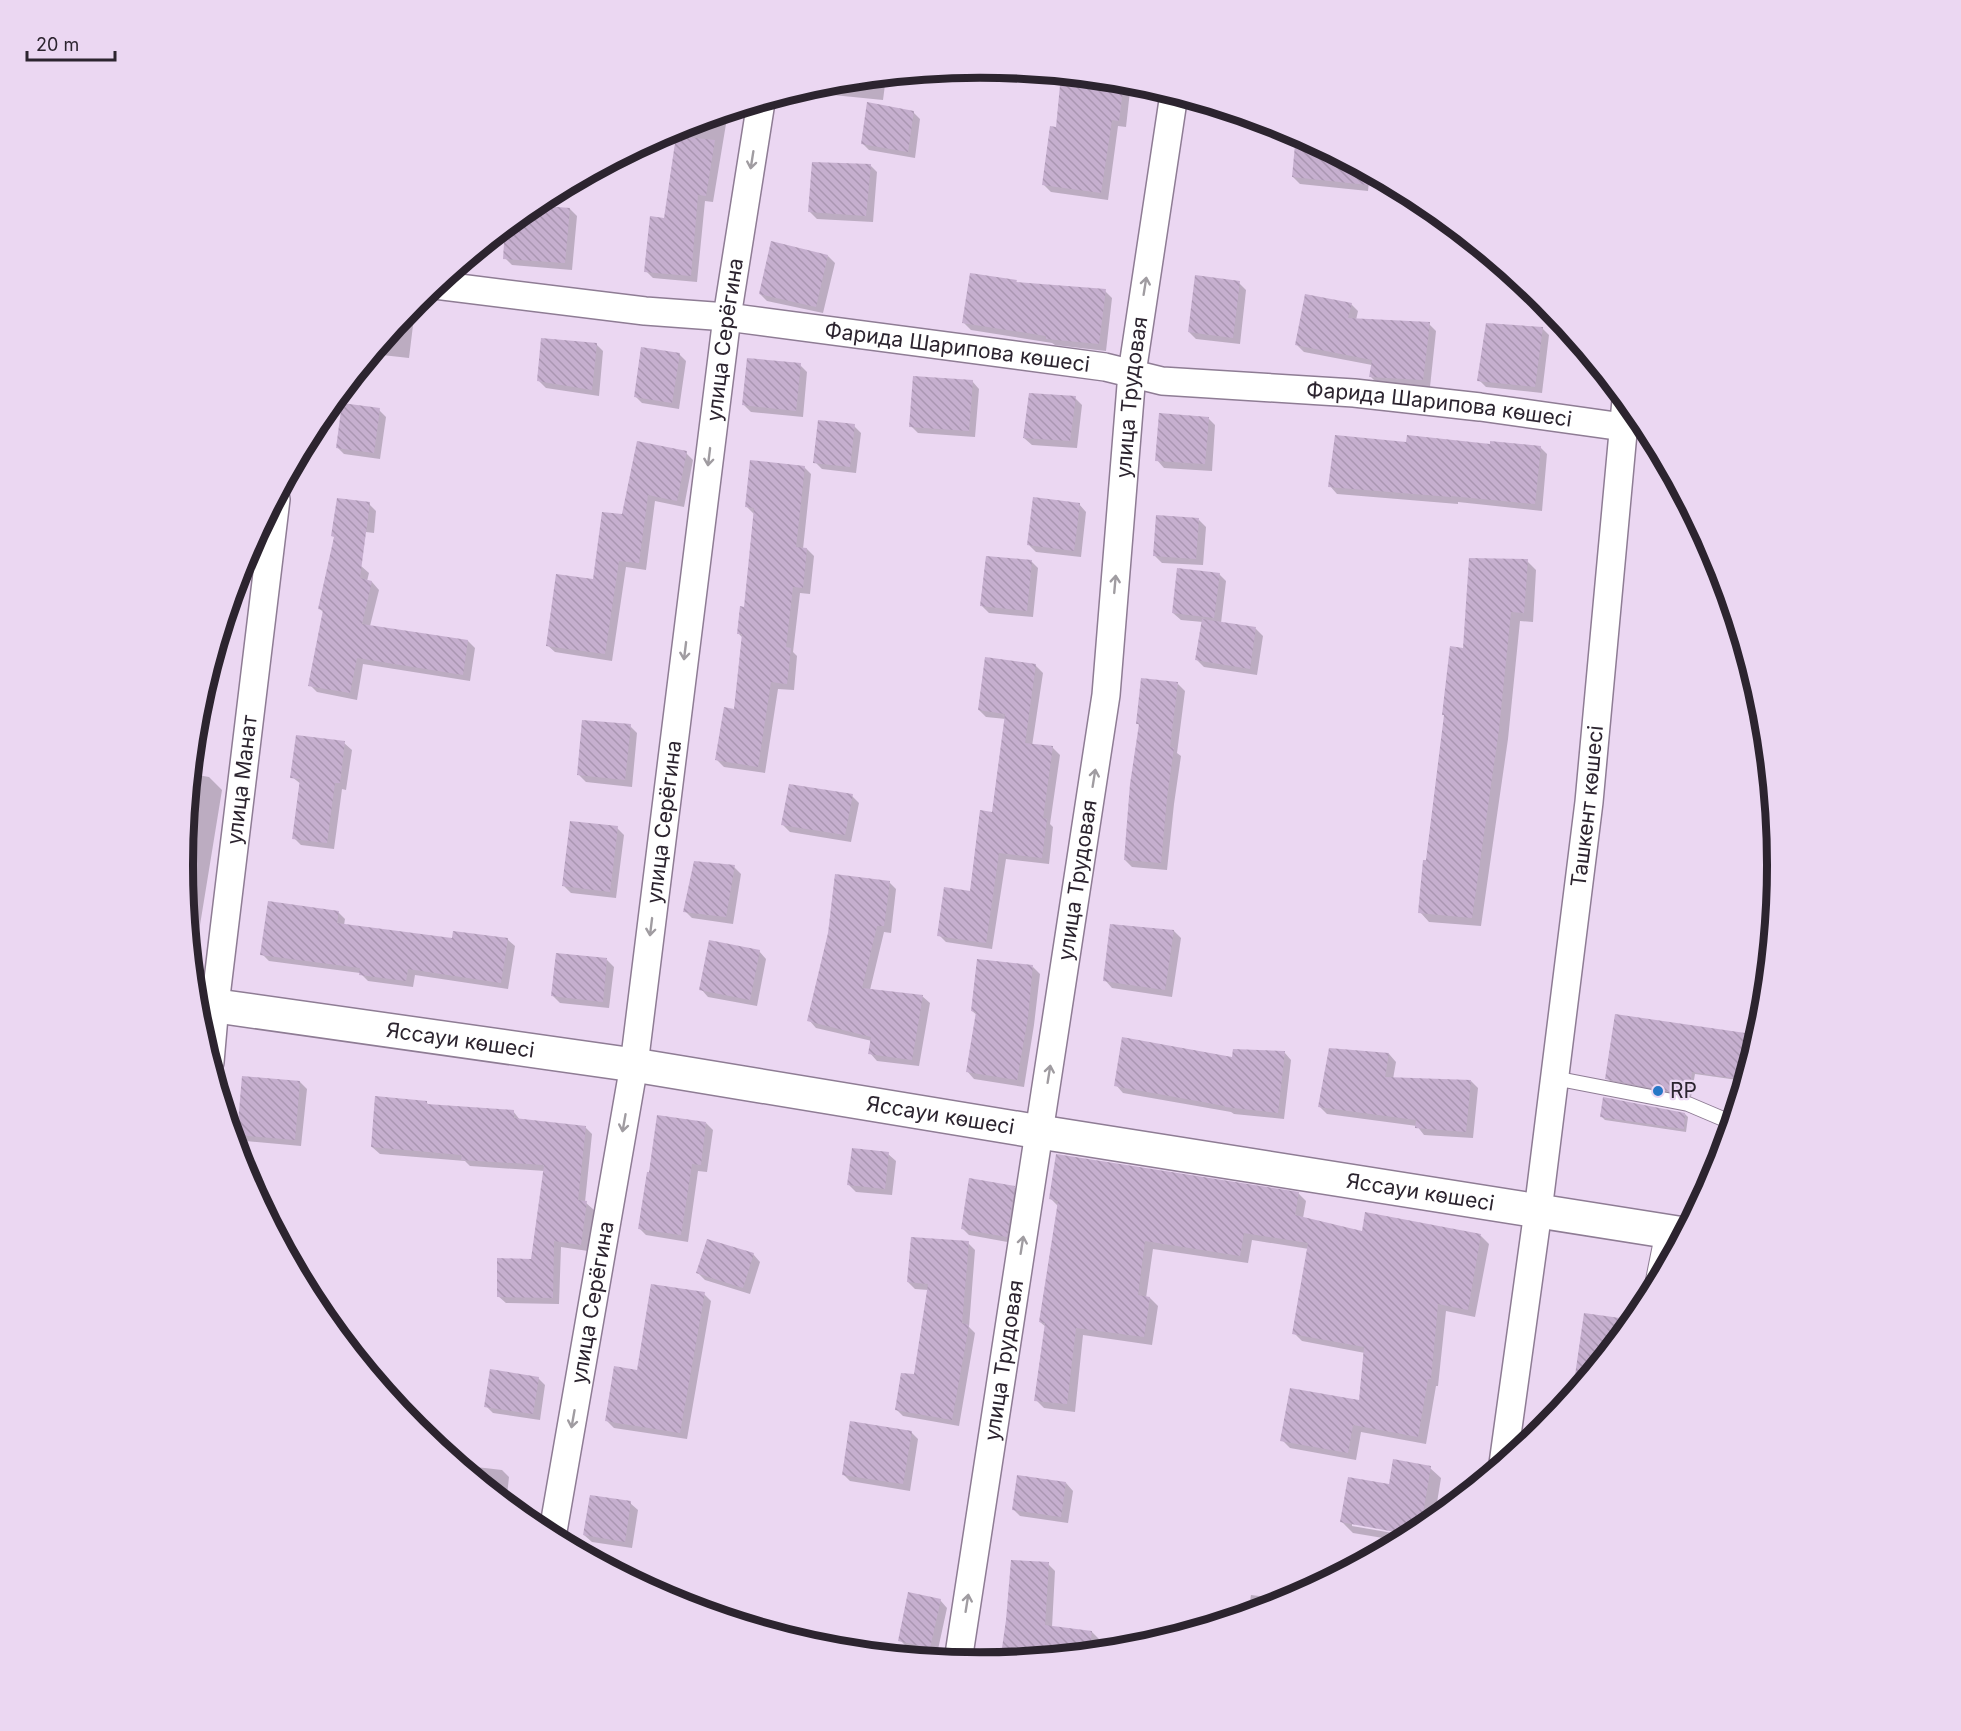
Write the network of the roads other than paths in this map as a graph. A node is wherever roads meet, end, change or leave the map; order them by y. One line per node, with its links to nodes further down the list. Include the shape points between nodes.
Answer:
1 (1173, 102): 5 (street, улица Трудовая, one-way to 1)
2 (760, 110): 4 (street, улица Серёгина, one-way to 4)
3 (447, 287): 4 (street, Фарида Шарипова көшесі)
4 (727, 317): 5 (street, Фарида Шарипова көшесі); 11 (street, улица Серёгина, one-way to 11)
5 (1132, 373): 7 (street, Фарида Шарипова көшесі, via 1162,381 1353,393); 14 (street, улица Трудовая, one-way to 5, via 1106,695)
6 (1625, 413): 7 (street, Ташкент көшесі)
7 (1623, 427): 12 (street, Ташкент көшесі, via 1589,802)
8 (273, 519): 9 (street, улица Манат)
9 (205, 1002)
10 (205, 1004): 11 (main road, Яссауи көшесі)
11 (634, 1065): 14 (main road, Яссауи көшесі); 19 (street, улица Серёгина, one-way to 19)
12 (1554, 1078): 13 (lane, via 1688,1104); 15 (street, Ташкент көшесі)
13 (1726, 1120)
14 (1040, 1132): 15 (main road, Яссауи көшесі); 20 (street, улица Трудовая, one-way to 14)
15 (1538, 1211): 16 (main road, Яссауи көшесі); 18 (street, Ташкент көшесі)
16 (1674, 1232): 17 (lane)
17 (1668, 1248)
18 (1504, 1454)
19 (554, 1527)
20 (959, 1652)

